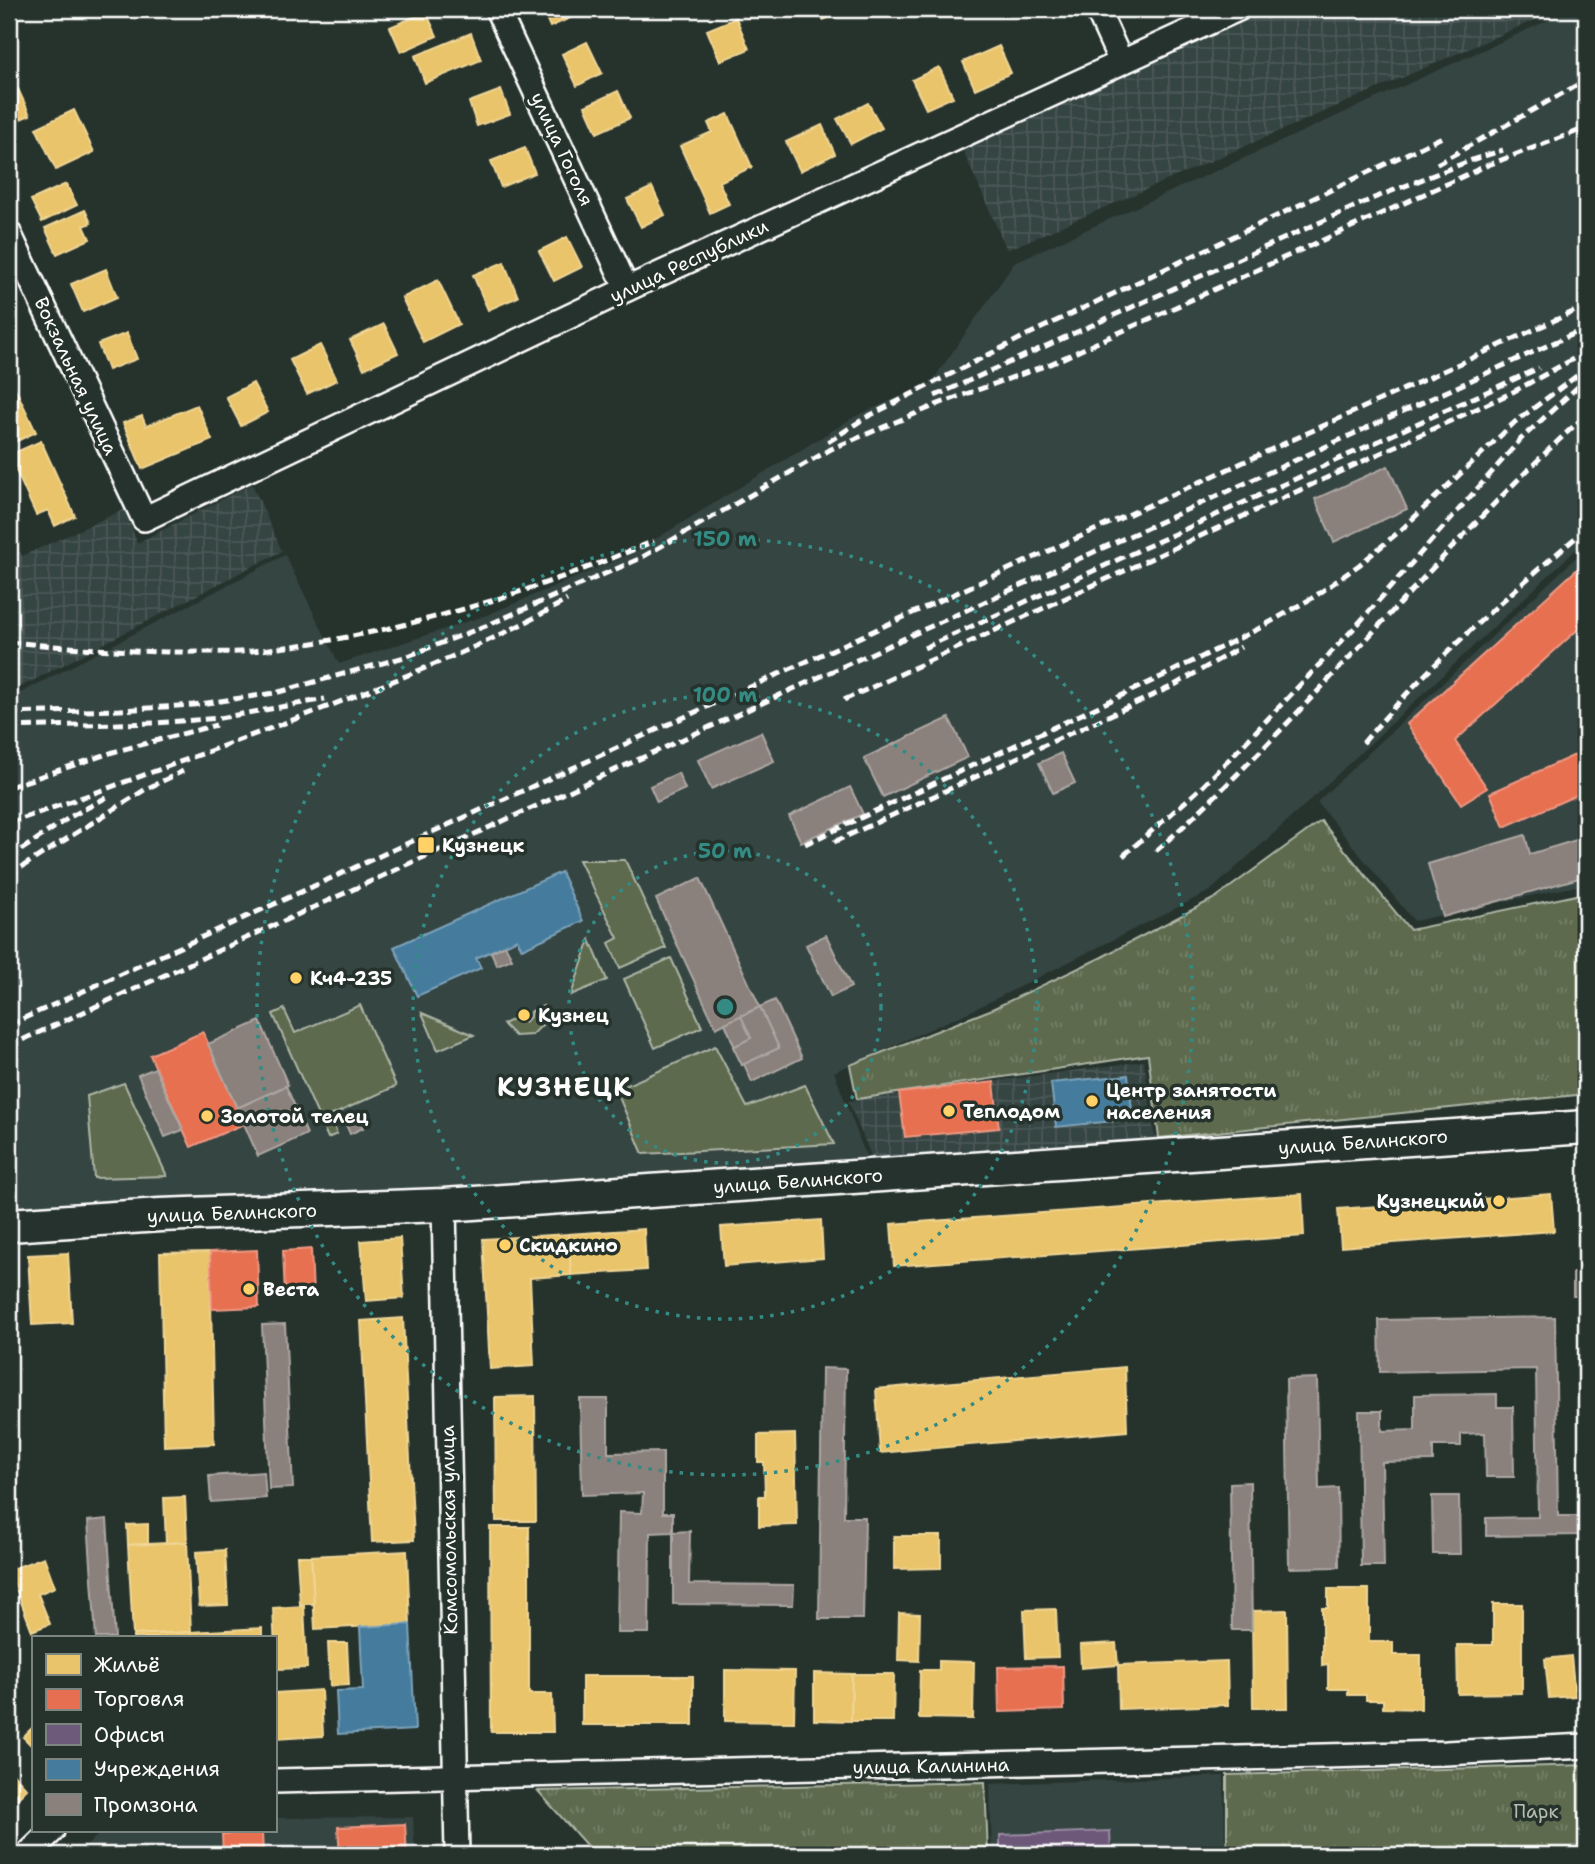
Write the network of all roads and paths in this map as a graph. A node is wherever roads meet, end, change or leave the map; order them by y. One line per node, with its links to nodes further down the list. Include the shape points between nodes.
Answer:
1 (497, 9): 6 (street, улица Гоголя)
2 (1097, 9): 4 (street)
3 (1238, 9): 4 (street, улица Республики)
4 (1121, 62): 6 (street, улица Республики)
5 (9, 233): 7 (street, Вокзальная улица)
6 (627, 289): 7 (street, улица Республики)
7 (144, 519)
8 (1586, 1127): 9 (street, улица Белинского)
9 (444, 1205): 10 (street, улица Белинского); 12 (street, Комсомольская улица)
10 (9, 1225)
11 (1586, 1746): 12 (street, улица Калинина)
12 (454, 1777): 13 (street, улица Калинина); 16 (street, Комсомольская улица)
13 (276, 1782)
14 (51, 1832): 15 (street)
15 (27, 1855)
16 (457, 1855)

